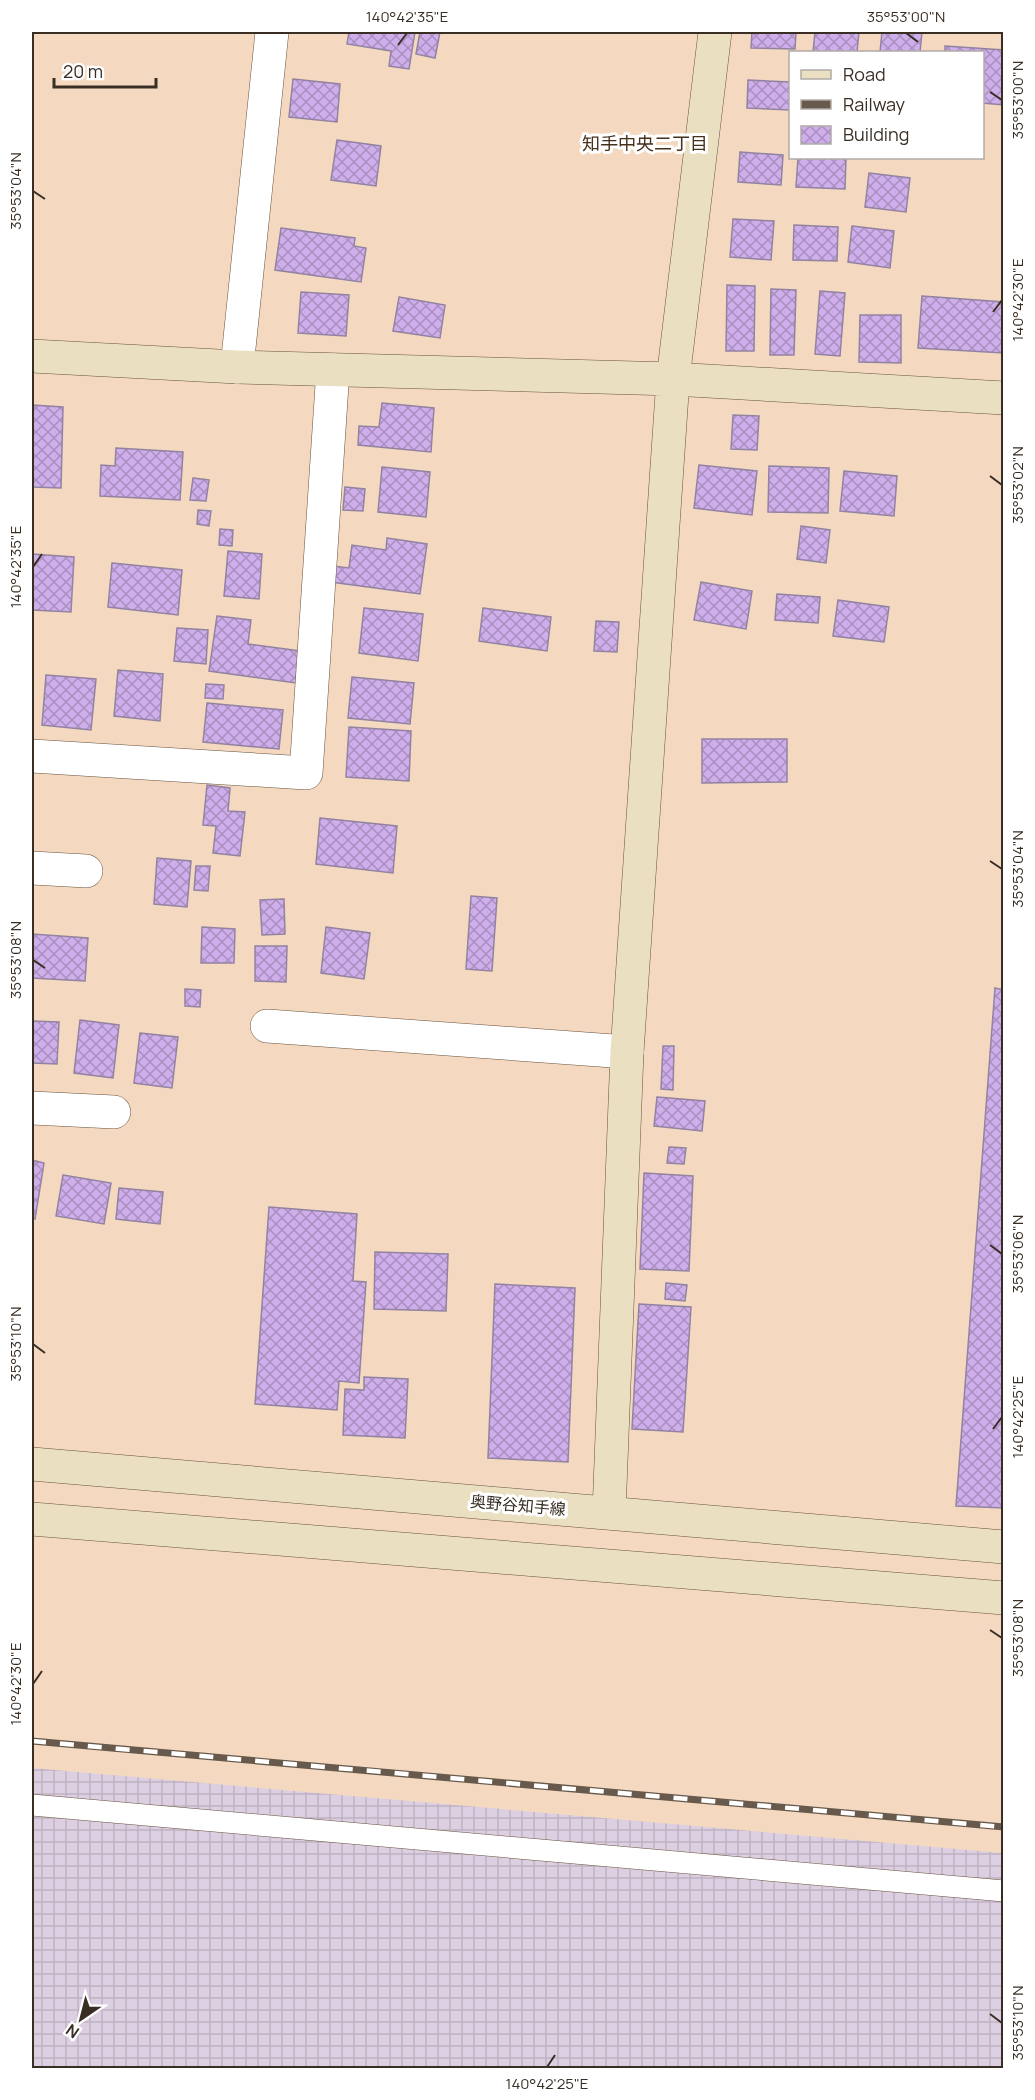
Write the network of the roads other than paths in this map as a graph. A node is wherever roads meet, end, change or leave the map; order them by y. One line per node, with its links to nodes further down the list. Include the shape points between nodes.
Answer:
1 (272, 32): 4 (street)
2 (715, 32): 6 (street)
3 (32, 356): 4 (street)
4 (237, 367): 5 (street)
5 (333, 370): 6 (street); 8 (street, via 306,773)
6 (673, 380): 7 (street); 12 (street)
7 (1004, 398)
8 (32, 756)
9 (32, 868): 10 (street)
10 (86, 871)
11 (267, 1026): 12 (street)
12 (627, 1052): 16 (street)
13 (32, 1108): 14 (street)
14 (114, 1112)
15 (32, 1464): 16 (street, 奥野谷知手線)
16 (609, 1513): 18 (street, 奥野谷知手線)
17 (32, 1519): 19 (street)
18 (1004, 1547)
19 (1004, 1598)
20 (32, 1805): 21 (lane)
21 (1004, 1891)

